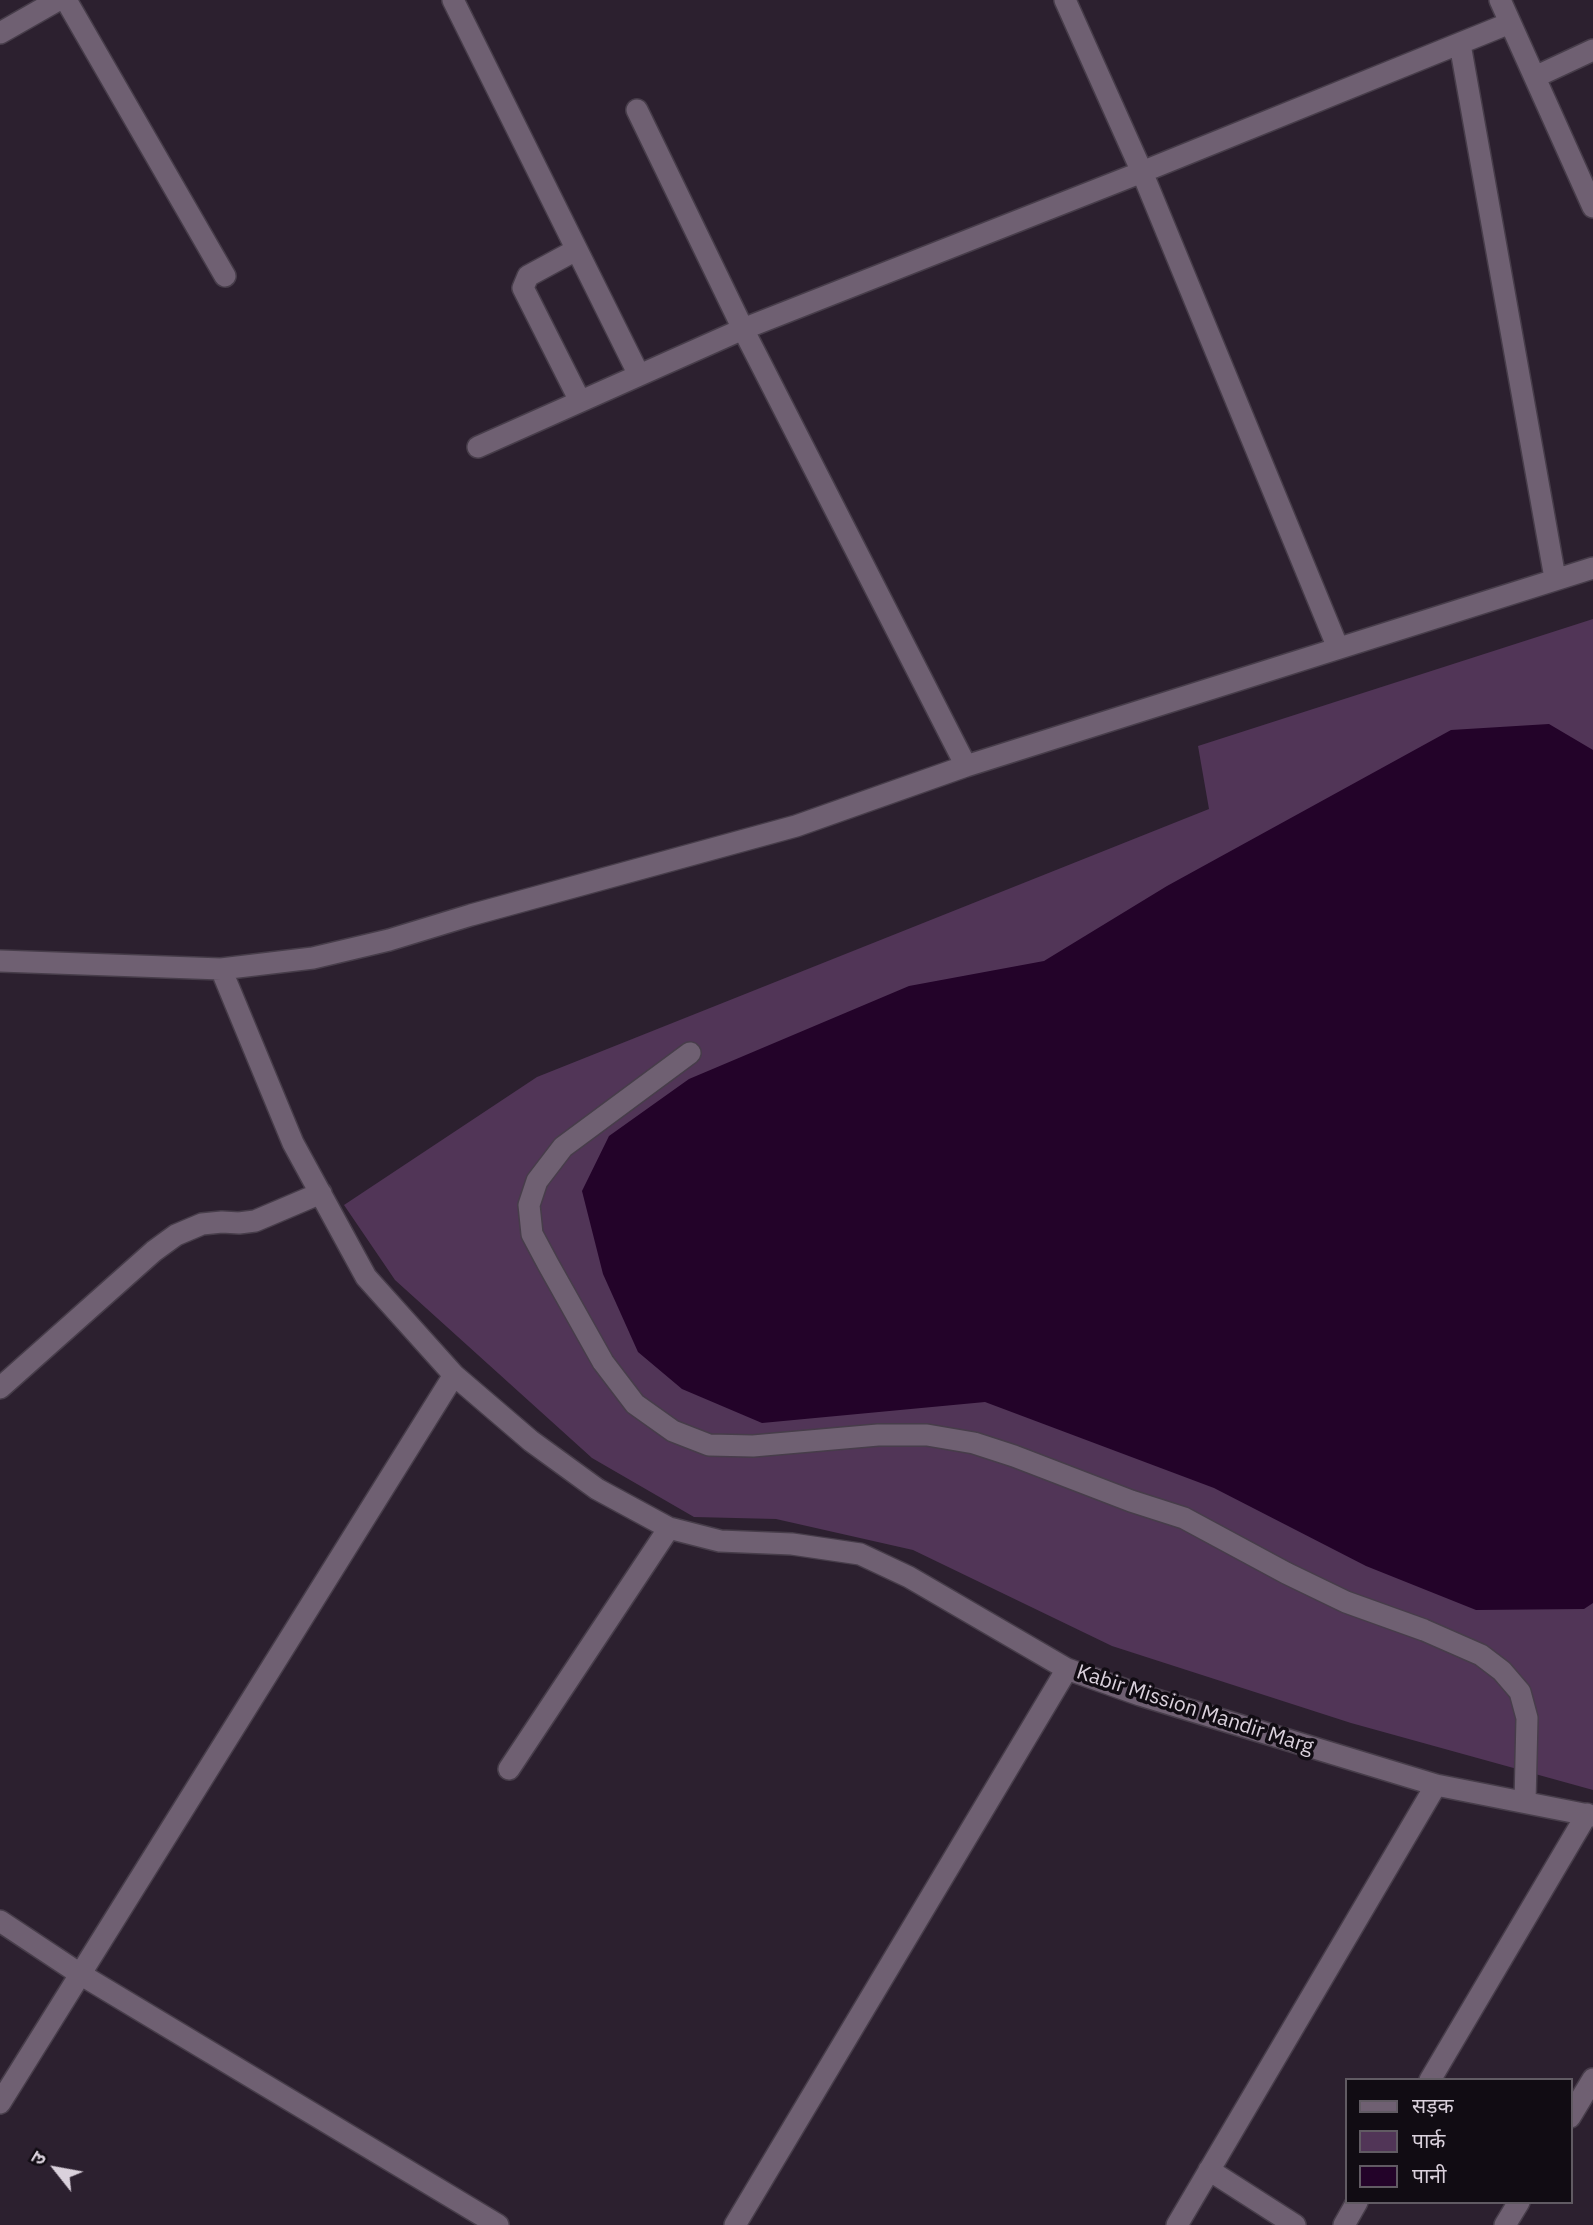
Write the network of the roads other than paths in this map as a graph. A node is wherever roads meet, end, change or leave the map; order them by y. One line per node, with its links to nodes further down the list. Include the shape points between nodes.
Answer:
1 (58, 0): 7 (street)
2 (66, 0): 15 (street)
3 (453, 0): 14 (street)
4 (1065, 0): 12 (street)
5 (1500, 0): 6 (street)
6 (1510, 23): 8 (street); 10 (street)
7 (0, 33)
8 (1460, 44): 12 (street); 21 (street)
9 (1593, 50): 10 (street)
10 (1535, 77): 13 (street)
11 (637, 110): 16 (street)
12 (1142, 172): 16 (street); 22 (street)
13 (1593, 207)
14 (576, 250): 17 (street); 18 (street, via 528,276 523,288)
15 (225, 276)
16 (743, 329): 17 (street); 23 (street)
17 (639, 375): 18 (street)
18 (580, 401): 19 (street)
19 (478, 447)
20 (1593, 568): 21 (street)
21 (1555, 578): 22 (street)
22 (1338, 648): 23 (street)
23 (966, 766): 25 (street, via 796,826 389,940 313,958)
24 (0, 961): 25 (street)
25 (221, 969): 27 (street, Kabir Mission Mandir Marg, via 293,1143)
26 (690, 1053): 34 (street, via 563,1146 537,1181 529,1205 532,1234 603,1363 635,1404 673,1431 709,1445 753,1446 878,1435 927,1435 974,1443 1184,1518 1346,1602 1481,1655 1502,1671 1520,1692 1527,1718)
27 (320, 1193): 28 (street, Kabir Mission Mandir Marg, via 366,1277); 29 (street, via 255,1221 202,1224 176,1234)
28 (454, 1376): 30 (street, Kabir Mission Mandir Marg, via 597,1489); 37 (street)
29 (0, 1388)
30 (669, 1528): 31 (street, Kabir Mission Mandir Marg, via 720,1541 792,1544 860,1555 909,1577); 32 (street)
31 (1067, 1669): 33 (street, Kabir Mission Mandir Marg); 46 (street)
32 (509, 1769)
33 (1436, 1785): 34 (street, Kabir Mission Mandir Marg); 42 (street)
34 (1525, 1802): 35 (street, Kabir Mission Mandir Marg)
35 (1590, 1815): 38 (street)
36 (0, 1921): 37 (street)
37 (80, 1974): 40 (street); 45 (street)
38 (1431, 2078)
39 (1593, 2079): 41 (street)
40 (0, 2103)
41 (1572, 2114)
42 (1209, 2171): 47 (street); 48 (street)
43 (1356, 2204): 49 (street)
44 (1518, 2204): 50 (street)
45 (498, 2225)
46 (735, 2225)
47 (1177, 2225)
48 (1295, 2225)
49 (1344, 2225)
50 (1505, 2225)

